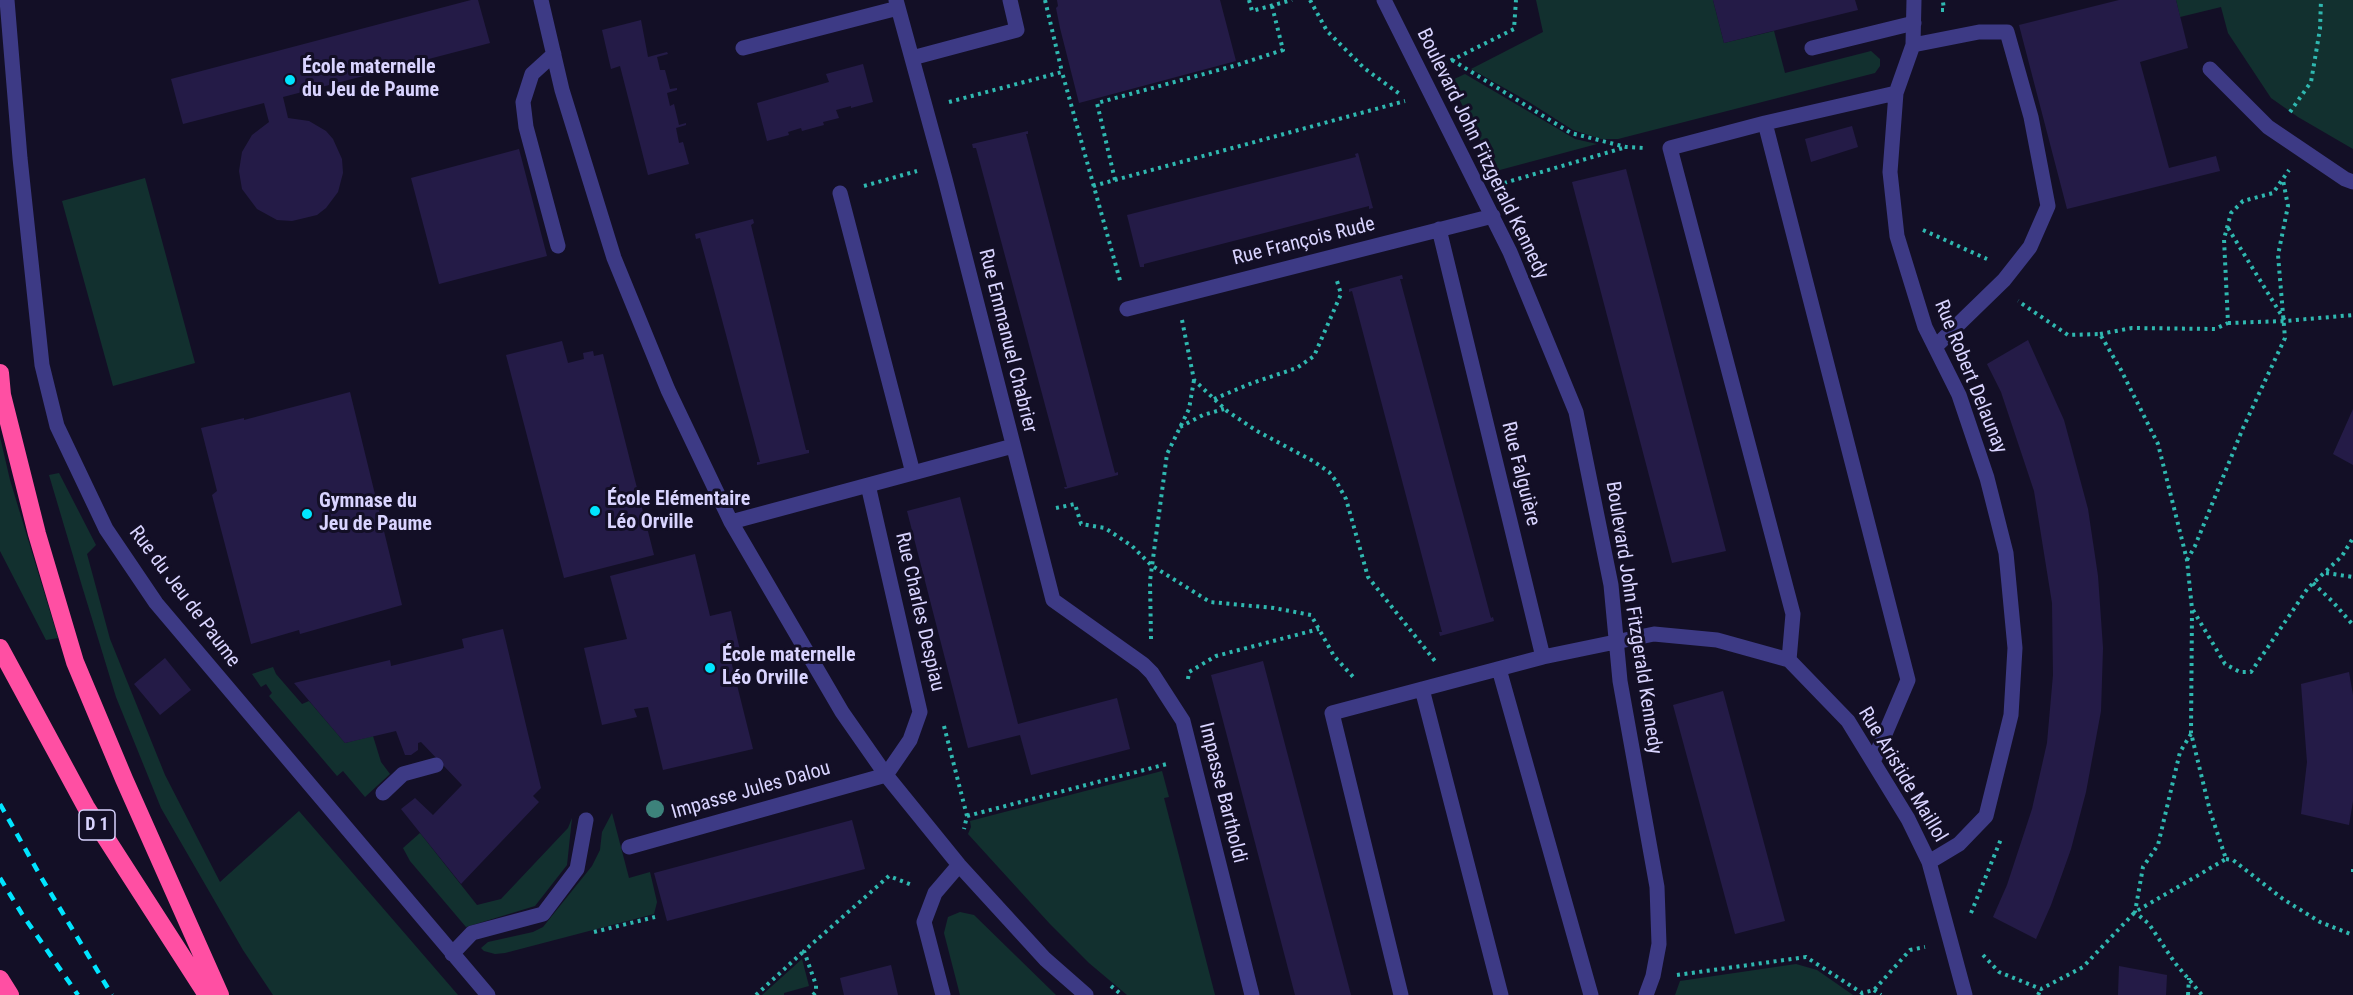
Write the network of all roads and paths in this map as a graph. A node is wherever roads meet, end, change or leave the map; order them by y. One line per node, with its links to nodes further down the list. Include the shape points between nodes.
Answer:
1 (7, 0): 102 (street, Rue du Jeu de Paume, via 42,365 57,426 106,529 156,603)
2 (541, 0): 18 (street)
3 (1010, 0): 19 (street, via 1017,30)
4 (1045, 0): 23 (path)
5 (1249, 0): 13 (path, via 1252,11)
6 (1292, 0): 13 (path)
7 (1310, 0): 32 (path, via 1328,31 1364,68 1410,100)
8 (1384, 0): 36 (street, Boulevard John Fitzgerald Kennedy)
9 (1516, 0): 20 (path, via 1514,29)
10 (1914, 0): 14 (street, Rue Robert Delaunay)
11 (2320, 0): 27 (path, via 2320,29 2311,82 2293,110)
12 (897, 4): 16 (street); 19 (street, Rue Emmanuel Chabrier)
13 (1272, 6): 32 (path, via 1283,51 1097,103)
14 (1914, 23): 15 (street, Rue Robert Delaunay); 17 (street)
15 (1913, 45): 24 (street, Rue Robert Delaunay); 44 (street, via 1979,32 2007,32 2031,117 2048,206 2030,247)
16 (743, 48)
17 (1812, 48)
18 (554, 54): 42 (street, via 532,74 523,102); 62 (street, via 614,258 668,390)
19 (912, 58): 25 (street, Rue Emmanuel Chabrier)
20 (1452, 60): 21 (path); 28 (path, via 1571,133)
21 (1439, 67)
22 (2210, 69): 27 (street)
23 (1062, 72): 25 (path); 35 (path)
24 (1896, 93): 26 (street); 39 (street, Rue Robert Delaunay, via 1890,172)
25 (925, 108): 58 (street, Rue Emmanuel Chabrier)
26 (1765, 123): 29 (street); 85 (street, via 1908,680)
27 (2268, 127): 30 (street)
28 (1626, 147): 29 (path); 36 (path)
29 (1670, 148): 76 (street, via 1793,614)
30 (2303, 150): 33 (path); 34 (street)
31 (922, 179): 37 (path, via 920,170)
32 (1115, 180): 35 (path)
33 (2283, 180): 40 (path, via 2273,193 2243,201 2231,213); 49 (path, via 2288,206 2278,255)
34 (2353, 182)
35 (1093, 186): 45 (path)
36 (1480, 190): 38 (street, Boulevard John Fitzgerald Kennedy)
37 (840, 193): 59 (street)
38 (1493, 216): 41 (street, Rue François Rude); 72 (street, Boulevard John Fitzgerald Kennedy, via 1576,412 1611,585)
39 (1895, 217): 44 (path, via 1988,260); 52 (street, Rue Robert Delaunay, via 1897,236)
40 (2227, 227): 49 (path); 50 (path, via 2224,239)
41 (1439, 229): 46 (street, Rue François Rude); 75 (street, Rue Falguière)
42 (558, 246)
43 (1336, 278): 55 (path, via 1341,294 1314,356 1297,368)
44 (2004, 280): 51 (path, via 2012,296 2068,335); 52 (street)
45 (1123, 292)
46 (1177, 296): 47 (street, Rue François Rude); 54 (path)
47 (1127, 309)
48 (2353, 315): 49 (path)
49 (2285, 321): 50 (path); 64 (path, via 2285,338)
50 (2228, 323): 51 (path, via 2215,329 2132,328)
51 (2100, 334): 64 (path, via 2158,444)
52 (1935, 347): 92 (street, Rue Robert Delaunay, via 1959,395 1987,478 2006,553 2015,648 2011,715 1986,816 1959,844)
53 (0, 373): 110 (highway, via 34,522 75,662)
54 (1194, 380): 55 (path); 57 (path, via 1189,409)
55 (1214, 399): 56 (path)
56 (1224, 409): 57 (path); 77 (path, via 1313,461 1336,481 1346,499 1368,577)
57 (1179, 427): 65 (path, via 1167,454)
58 (1013, 446): 59 (street, Rue Emmanuel Chabrier); 84 (street, Impasse Bartholdi, via 1053,600 1152,673 1183,721)
59 (913, 473): 60 (street, Rue Emmanuel Chabrier)
60 (868, 485): 62 (street, Rue Emmanuel Chabrier); 87 (street, Rue Charles Despiau, via 920,712 910,740)
61 (1051, 509): 65 (path, via 1075,504 1081,524 1105,528)
62 (731, 522): 87 (street, via 842,712)
63 (2353, 538): 66 (path)
64 (2187, 560): 69 (path)
65 (1151, 565): 71 (path, via 1210,602 1300,612 1311,615); 73 (path)
66 (2325, 573): 67 (path); 68 (path)
67 (2353, 578)
68 (2313, 583): 69 (path, via 2252,672 2240,672 2224,664); 70 (path)
69 (2192, 609): 83 (path)
70 (2353, 626)
71 (1319, 629): 79 (path, via 1216,656 1190,672); 80 (path)
72 (1616, 642): 75 (street); 76 (street, via 1654,634 1717,640); 120 (street, Boulevard John Fitzgerald Kennedy, via 1657,887 1659,944)
73 (1152, 646)
74 (0, 648): 109 (highway, D 1, via 86,807)
75 (1543, 657): 78 (street)
76 (1790, 660): 85 (street, Rue Aristide Maillol, via 1848,721)
77 (1438, 668)
78 (1499, 669): 81 (street); 119 (street)
79 (1187, 682)
80 (1358, 687)
81 (1422, 689): 117 (street, via 1332,713); 118 (street)
82 (943, 722): 84 (path, via 967,816)
83 (2191, 733): 91 (path); 95 (path, via 2180,752 2158,845 2143,867)
84 (1192, 757): 116 (street, Impasse Bartholdi)
85 (1873, 762): 92 (street, Rue Aristide Maillol)
86 (436, 765): 88 (street, via 403,774)
87 (886, 775): 90 (street, Impasse Jules Dalou); 93 (street)
88 (383, 793)
89 (586, 820): 102 (street, via 577,869 543,914 472,933)
90 (628, 847)
91 (2226, 859): 95 (path); 98 (path, via 2233,860 2320,922)
92 (1929, 862): 122 (street, Rue Aristide Maillol)
93 (959, 865): 94 (street); 115 (street, via 1045,959)
94 (936, 893): 100 (path, via 889,876); 114 (street, via 924,922)
95 (2135, 912): 103 (path); 106 (path, via 2083,966)
96 (655, 917): 97 (path)
97 (594, 932)
98 (2353, 935)
99 (1930, 945): 107 (path, via 1911,950)
100 (804, 951): 112 (path); 113 (path, via 816,985)
101 (1974, 953): 106 (path, via 1983,955 2000,972)
102 (452, 954): 111 (street, Rue du Jeu de Paume)
103 (2189, 978): 124 (path); 125 (path)
104 (0, 979): 108 (highway)
105 (1673, 985): 107 (path, via 1676,976 1806,957 1863,993)
106 (2041, 989): 123 (path)
107 (1874, 990): 121 (path)
108 (10, 995)
109 (207, 995)
110 (220, 995)
111 (488, 995)
112 (756, 995)
113 (813, 995)
114 (943, 995)
115 (1086, 995)
116 (1252, 995)
117 (1401, 995)
118 (1501, 995)
119 (1591, 995)
120 (1646, 995)
121 (1881, 995)
122 (1965, 995)
123 (2038, 995)
124 (2188, 995)
125 (2202, 995)

